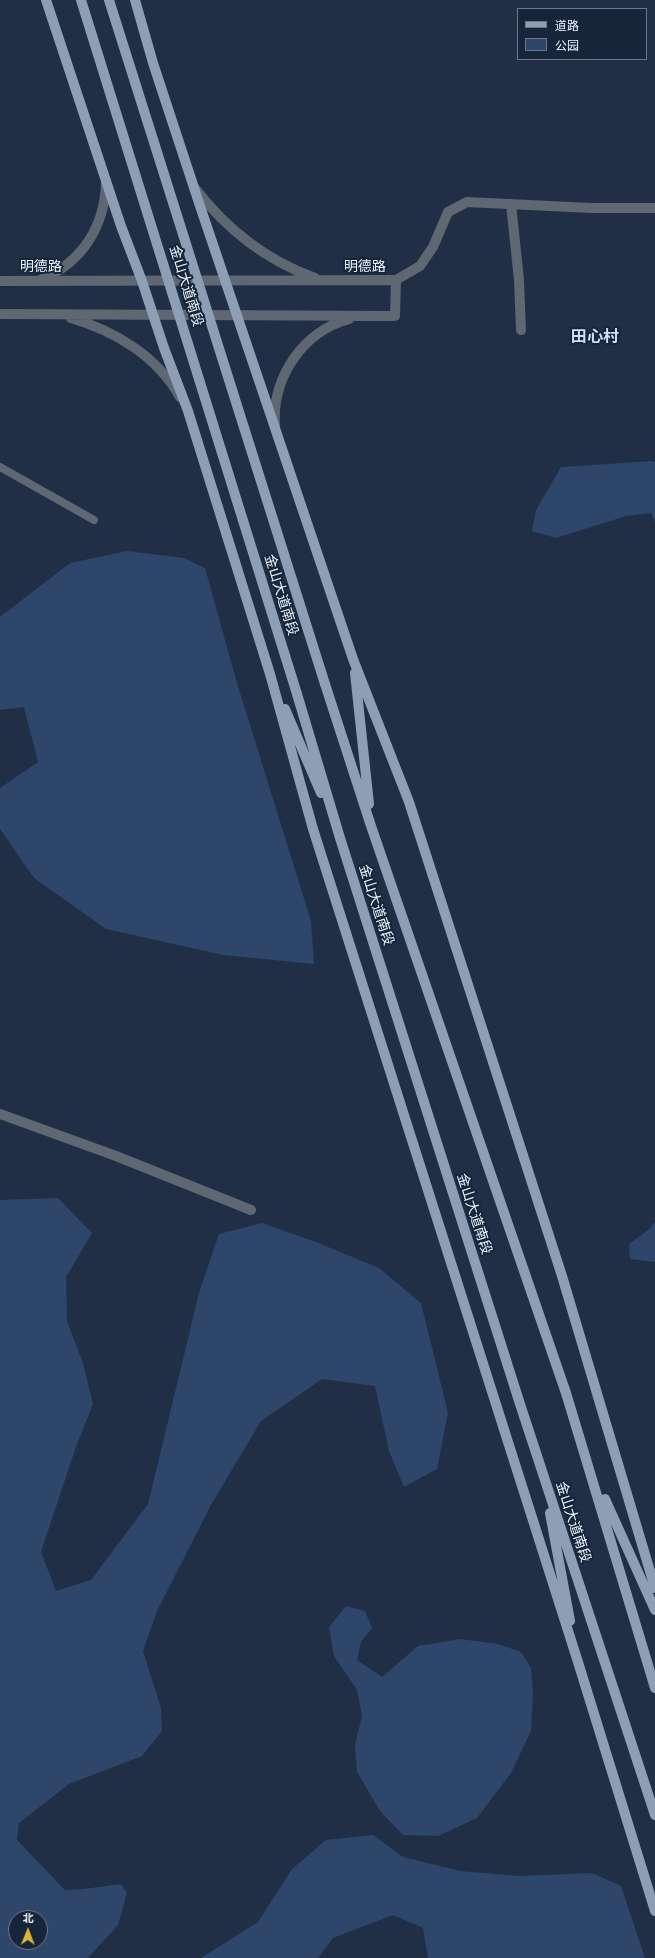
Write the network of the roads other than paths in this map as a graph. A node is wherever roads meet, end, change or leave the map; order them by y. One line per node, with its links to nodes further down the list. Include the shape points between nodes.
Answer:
1 (46, 0): 5 (main road)
2 (81, 0): 28 (main road, 金山大道南段, bridge)
3 (109, 0): 27 (main road, 金山大道南段, bridge)
4 (135, 0): 6 (main road)
5 (106, 180): 11 (street, via 99,223 88,242 64,268); 12 (main road)
6 (194, 186): 13 (main road); 14 (street, via 222,220 255,248 286,266)
7 (511, 204): 8 (street); 9 (street, via 467,202 448,212 433,247 420,266); 20 (street)
8 (655, 208)
9 (396, 280): 14 (street, 明德路); 19 (street, 明德路, via 395,316)
10 (0, 281): 11 (street, 明德路)
11 (38, 281): 12 (street, 明德路)
12 (142, 281): 13 (street, 明德路); 17 (main road)
13 (225, 281): 14 (street, 明德路); 18 (main road)
14 (320, 281)
15 (0, 314): 16 (street, 明德路)
16 (50, 314): 17 (street, 明德路); 21 (street, via 106,330 139,350 167,378)
17 (152, 314): 18 (street, 明德路); 21 (main road)
18 (236, 315): 19 (street, 明德路); 22 (main road)
19 (358, 316): 22 (street, via 331,325 313,337 298,352 286,369 279,388)
20 (521, 330)
21 (188, 411): 26 (main road)
22 (275, 429): 25 (main road)
23 (0, 467): 24 (lane)
24 (94, 520)
25 (353, 659): 27 (main road); 33 (main road, via 412,810 562,1276)
26 (270, 674): 28 (main road); 35 (main road, via 313,829)
27 (371, 826): 31 (main road, 金山大道南段)
28 (340, 838): 32 (main road, 金山大道南段)
29 (0, 1114): 30 (street, via 116,1156)
30 (251, 1210)
31 (589, 1464): 34 (main road); 36 (main road, 金山大道南段)
32 (543, 1476): 35 (main road); 37 (main road, 金山大道南段)
33 (655, 1588)
34 (655, 1610)
35 (578, 1662): 38 (main road)
36 (655, 1688)
37 (655, 1815)
38 (655, 1911)

